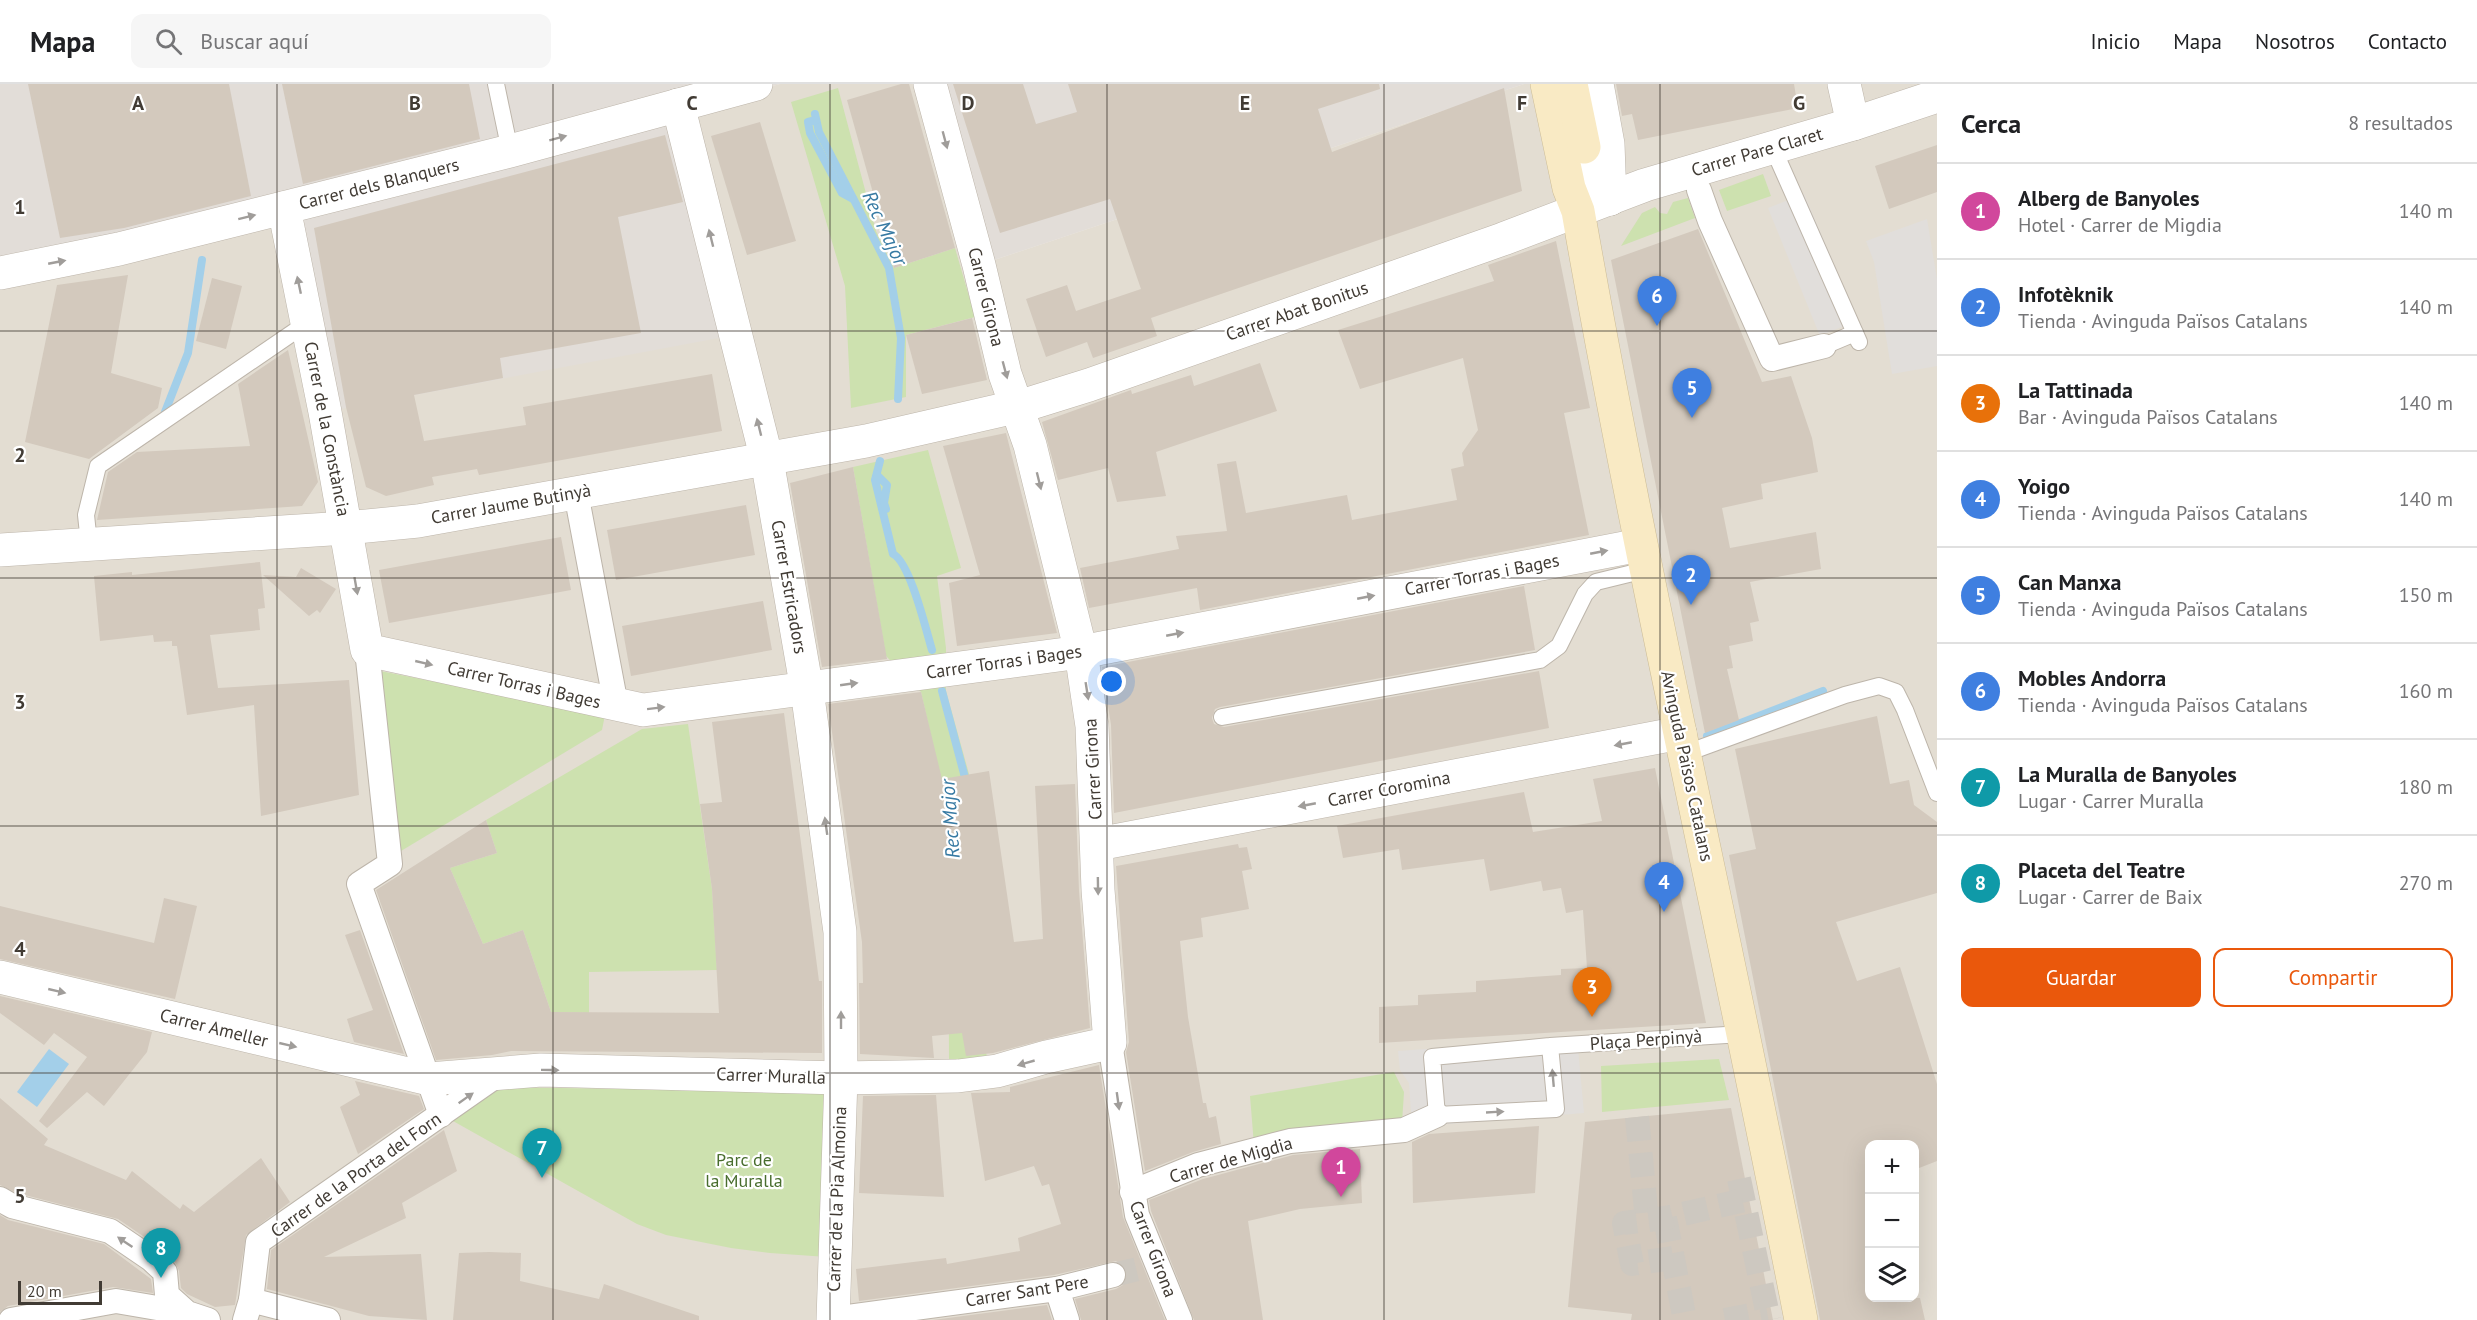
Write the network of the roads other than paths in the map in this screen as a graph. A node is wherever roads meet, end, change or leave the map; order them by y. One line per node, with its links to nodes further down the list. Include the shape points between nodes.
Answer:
1 (496, 84): 13 (lane)
2 (756, 84): 10 (street, Carrer dels Blanquers)
3 (930, 84): 22 (street, Carrer Girona, one-way to 22)
4 (1547, 84): 18 (main road, Avinguda Països Catalans, via 1569,188)
5 (1559, 84): 14 (street, via 1573,151)
6 (1571, 84): 14 (main road, Avinguda Països Catalans, via 1587,159)
7 (1597, 84): 16 (street, via 1608,144)
8 (1844, 84): 11 (street)
9 (1933, 92): 11 (street, Carrer Pare Claret)
10 (678, 105): 13 (street, Carrer dels Blanquers, one-way to 10); 23 (street, Carrer Estricadors, one-way to 10)
11 (1853, 124): 12 (street, Carrer Pare Claret)
12 (1773, 148): 16 (street, Carrer Pare Claret); 21 (lane, via 1857,338)
13 (510, 151): 17 (street, Carrer dels Blanquers)
14 (1585, 166): 16 (street); 18 (main road, Avinguda Països Catalans)
15 (1699, 190): 21 (street, via 1772,359)
16 (1610, 199): 18 (street, Carrer Pare Claret)
17 (284, 208): 19 (street, Carrer dels Blanquers, one-way to 17, via 119,249); 20 (street, Carrer de la Constància, one-way to 17)
18 (1578, 211): 22 (street, Carrer Abat Bonitus, via 1089,385); 28 (main road, Avinguda Països Catalans)
19 (0, 273)
20 (307, 323): 25 (street, Carrer de la Constància); 26 (lane, via 99,466 86,515)
21 (1824, 346)
22 (1016, 406): 23 (street, Carrer Jaume Butinyà); 30 (street, Carrer Girona, one-way to 30, via 1030,445)
23 (767, 460): 24 (street, Carrer Jaume Butinyà); 31 (street, Carrer Estricadors)
24 (576, 493): 25 (street, Carrer Jaume Butinyà, via 418,521); 32 (street)
25 (346, 528): 26 (street, Carrer Jaume Butinyà); 29 (street, Carrer de la Constància, one-way to 29)
26 (89, 543): 27 (street, Carrer Jaume Butinyà)
27 (0, 550)
28 (1643, 558): 30 (street, Carrer Torras i Bages, one-way to 28); 33 (lane, via 1596,582 1585,594 1559,646 1540,660); 34 (main road, Avinguda Països Catalans)
29 (367, 650): 32 (street, Carrer Torras i Bages, one-way to 32); 42 (street, via 390,864 358,884)
30 (1081, 652): 31 (street, Carrer Torras i Bages, one-way to 30); 36 (street, Carrer Girona, one-way to 36, via 1092,726)
31 (807, 690): 32 (street, Carrer Torras i Bages, one-way to 31, via 642,710); 43 (street, Carrer Estricadors, one-way to 31, via 840,932)
32 (616, 705)
33 (1222, 717)
34 (1682, 744): 35 (lane, via 1879,686 1896,692); 36 (street, Carrer Coromina, one-way to 36); 38 (main road, Avinguda Països Catalans)
35 (1937, 793)
36 (1098, 844): 39 (street, Carrer Girona, one-way to 39)
37 (0, 977): 42 (street, Carrer Ameller, one-way to 42)
38 (1742, 1034): 40 (lane, Plaça Perpinyà); 57 (main road, Avinguda Països Catalans)
39 (1110, 1043): 43 (street, Carrer Muralla, one-way to 43, via 997,1071 958,1076); 46 (street, Carrer Girona, one-way to 46)
40 (1550, 1046): 45 (lane, Plaça Perpinyà, via 1432,1057); 45 (lane, one-way to 40, via 1556,1109)
41 (500, 1073): 42 (street, Carrer Muralla); 43 (street, Carrer Muralla, one-way to 43, via 541,1070); 44 (street, Carrer de la Porta del Forn, one-way to 41)
42 (429, 1078): 44 (street)
43 (841, 1078): 52 (street, Carrer de la Pia Almoina)
44 (441, 1115): 50 (street, Carrer de la Porta del Forn, via 258,1242)
45 (1437, 1115): 46 (street, Carrer de Migdia, via 1404,1130 1290,1141 1198,1166)
46 (1132, 1192): 56 (street, Carrer Girona, via 1155,1265)
47 (0, 1199): 51 (street, one-way to 47, via 167,1295 165,1272 110,1232 12,1206)
48 (1113, 1275): 49 (street, Carrer Sant Pere)
49 (1057, 1289): 52 (street, Carrer Sant Pere); 55 (street)
50 (248, 1310): 54 (street)
51 (198, 1317): 53 (street, via 116,1301)
52 (833, 1319)
53 (11, 1320)
54 (328, 1320)
55 (1067, 1320)
56 (1180, 1320)
57 (1801, 1320)

